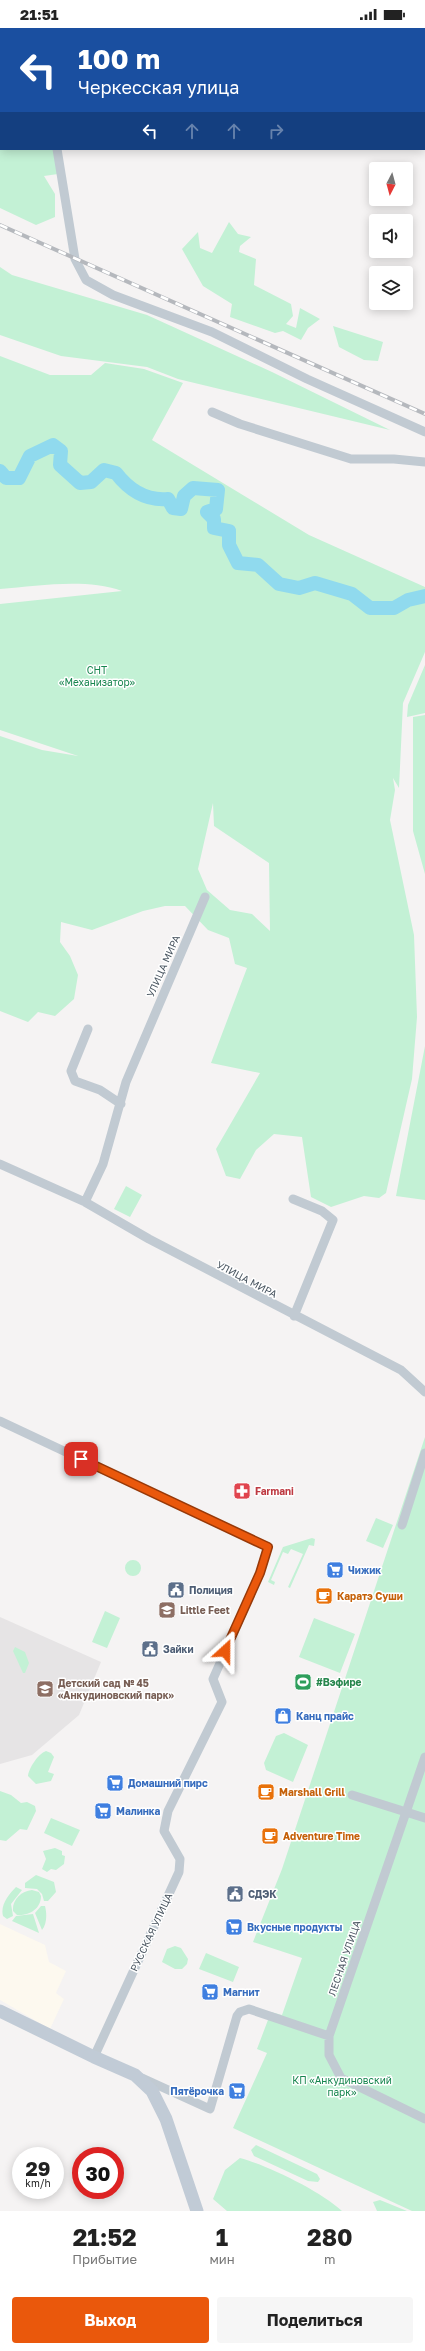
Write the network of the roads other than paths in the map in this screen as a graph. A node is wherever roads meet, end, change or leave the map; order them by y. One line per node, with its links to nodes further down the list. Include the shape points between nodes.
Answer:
1 (57, 150): 3 (street, via 75,258 86,280 113,295 212,332 307,379)
2 (212, 412): 4 (street, via 240,424 351,459)
3 (425, 432)
4 (425, 462)
5 (205, 897): 7 (street, УЛИЦА МИРА, via 146,1033)
6 (88, 1030): 7 (street, via 71,1071 72,1076 76,1081 100,1090)
7 (120, 1104): 10 (street, УЛИЦА МИРА, via 103,1164)
8 (0, 1164): 10 (street, УЛИЦА МИРА)
9 (293, 1199): 11 (street, via 322,1211 333,1220)
10 (85, 1202): 11 (street, УЛИЦА МИРА)
11 (294, 1316): 12 (street, УЛИЦА МИРА, via 401,1370)
12 (425, 1392)
13 (0, 1421): 22 (street, РУССКАЯ УЛИЦА, via 268,1547 260,1573 213,1679 222,1702 168,1811 164,1832 180,1858 179,1872)
14 (425, 1453): 15 (street)
15 (402, 1525)
16 (425, 1757): 18 (street, ЛЕСНАЯ УЛИЦА)
17 (352, 1795): 18 (street)
18 (406, 1812): 19 (street); 21 (street, ЛЕСНАЯ УЛИЦА)
19 (425, 1818)
20 (0, 2011): 22 (street)
21 (329, 2036): 23 (street, via 248,2009 240,2012 210,2109); 24 (street, ЛЕСНАЯ УЛИЦА, via 329,2055 341,2078)
22 (94, 2057): 23 (street)
23 (136, 2075): 25 (street, via 152,2091 166,2119)
24 (425, 2119)
25 (197, 2211)

